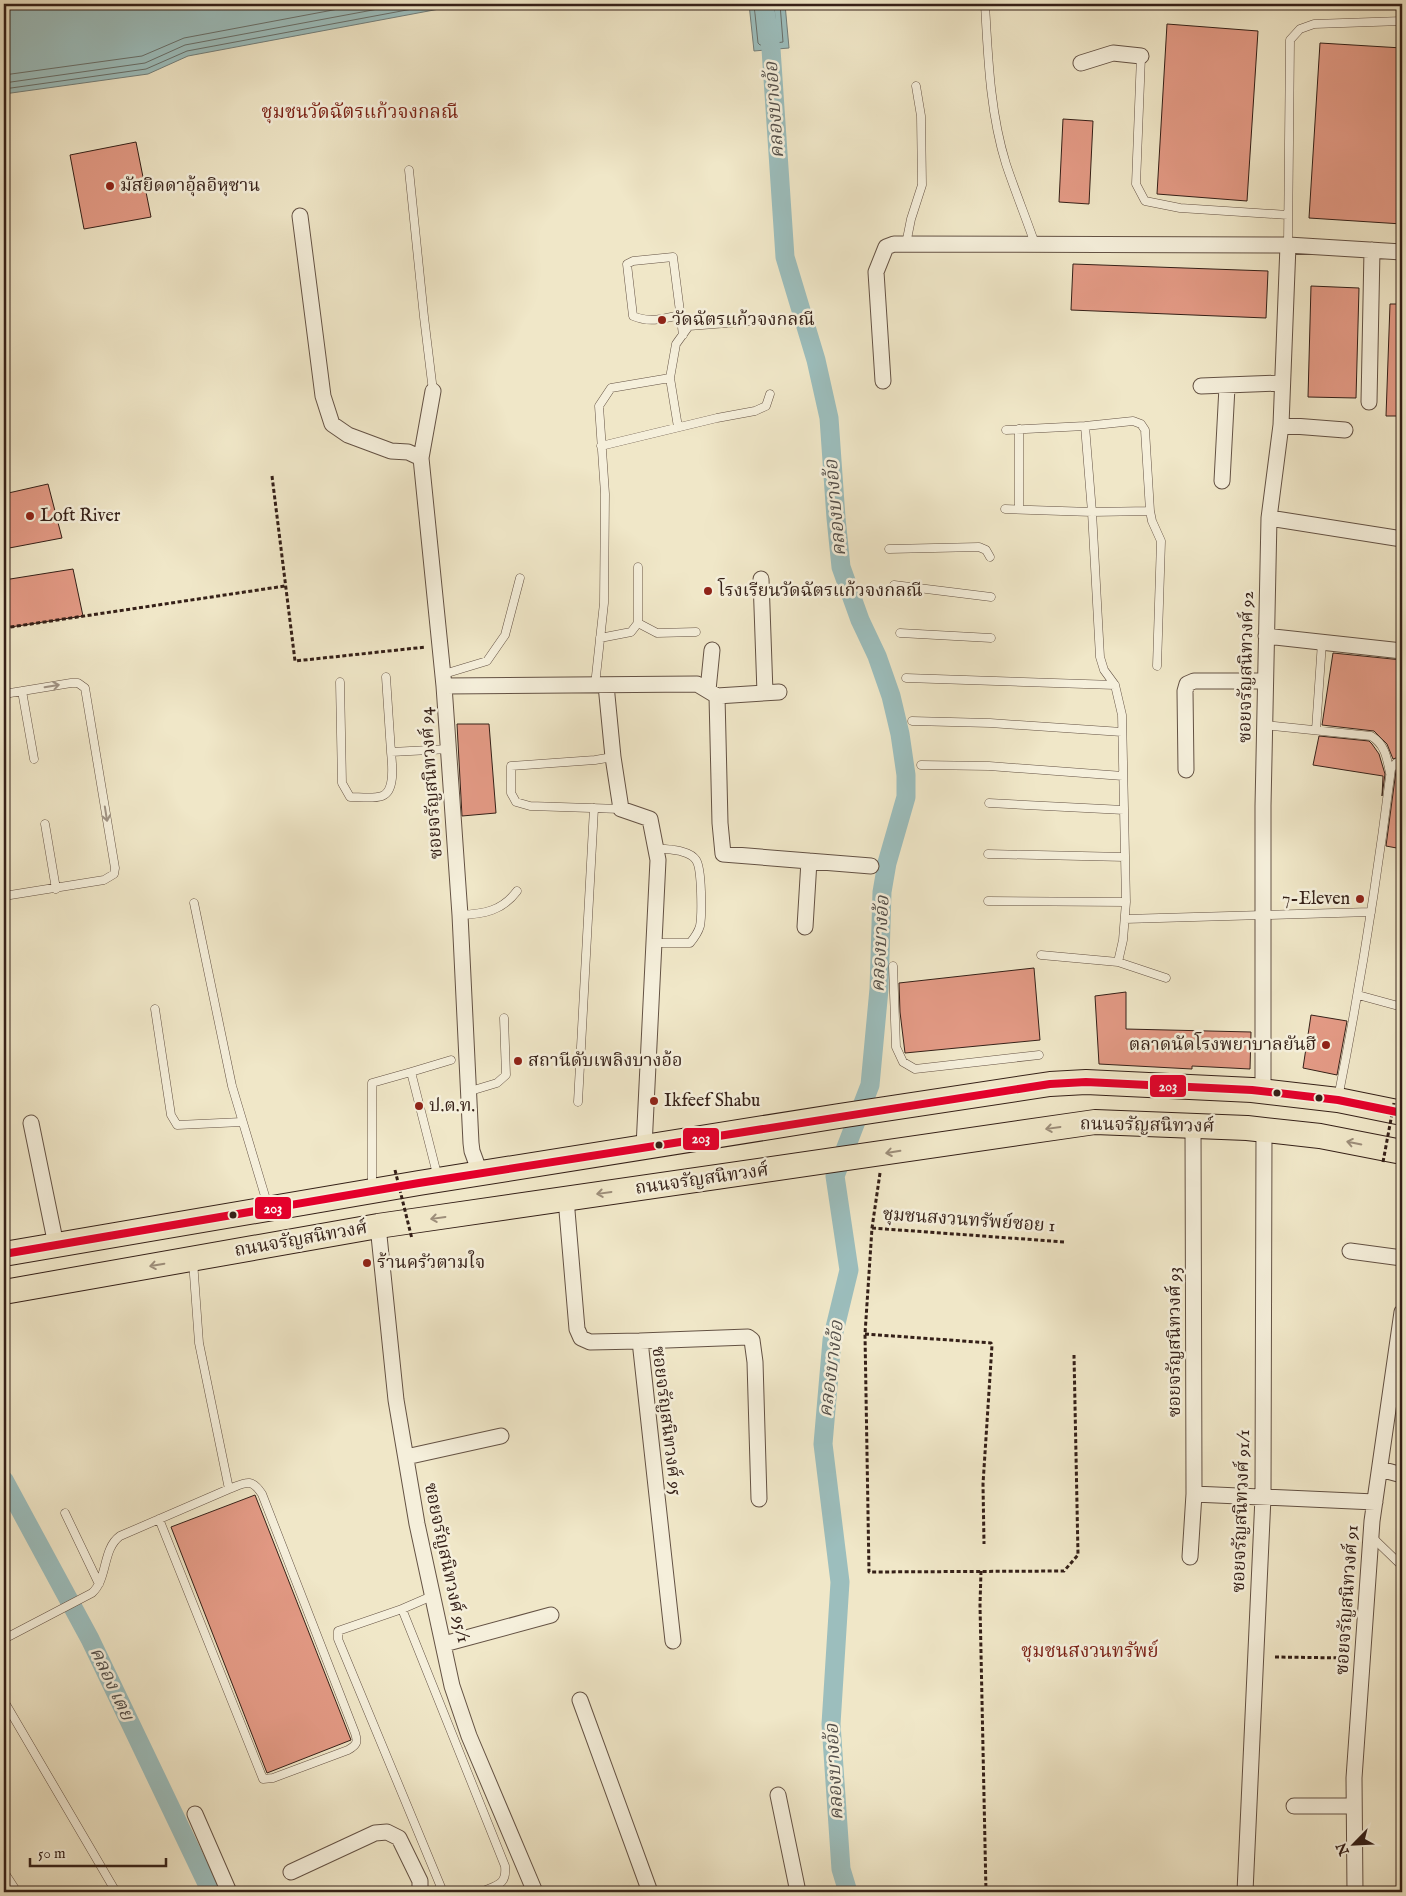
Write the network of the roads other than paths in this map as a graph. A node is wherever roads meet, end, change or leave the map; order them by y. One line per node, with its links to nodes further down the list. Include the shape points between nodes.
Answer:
1 (985, 4): 10 (lane, via 994,108 1006,163)
2 (1402, 21): 7 (lane, via 1314,24 1300,29 1290,40)
3 (1141, 56): 4 (street, via 1112,53); 7 (lane, via 1136,184 1145,201 1180,208)
4 (1081, 63)
5 (916, 86): 9 (lane, via 921,116 922,186 910,219)
6 (409, 170): 22 (lane)
7 (1288, 214): 11 (lane)
8 (300, 216): 32 (street, via 323,396 332,424 348,435)
9 (906, 244): 10 (street); 18 (street, via 886,247 876,272)
10 (1035, 244): 11 (street)
11 (1288, 245): 12 (street); 19 (street, ซอยจรัญสนิทวงศ์ 92)
12 (1372, 250): 13 (street); 24 (street)
13 (1402, 252)
14 (680, 315): 14 (lane, via 656,321 633,316 627,264 673,257); 16 (lane)
15 (752, 321): 16 (lane, via 689,326)
16 (683, 335): 17 (lane, via 676,344)
17 (670, 378): 27 (lane); 31 (lane, via 610,388 598,406)
18 (883, 381)
19 (1282, 383): 21 (street); 25 (street, ซอยจรัญสนิทวงศ์ 92)
20 (1201, 386): 21 (street)
21 (1227, 386): 33 (street)
22 (433, 391): 32 (street, ซอยจรัญสนิทวงศ์ 94)
23 (770, 394): 27 (lane, via 766,406 755,411)
24 (1369, 402)
25 (1281, 425): 30 (street); 38 (street, ซอยจรัญสนิทวงศ์ 92)
26 (1085, 426): 28 (lane); 36 (lane, via 1133,421 1141,424 1145,430); 37 (lane)
27 (678, 427): 31 (lane)
28 (1019, 429): 29 (lane); 35 (lane)
29 (1006, 430)
30 (1344, 430)
31 (601, 446): 51 (lane, via 605,494 604,603)
32 (421, 458): 59 (street, ซอยจรัญสนิทวงศ์ 94)
33 (1222, 481)
34 (1005, 509): 35 (lane)
35 (1019, 509): 37 (lane)
36 (1150, 511): 37 (lane); 56 (lane, via 1161,541)
37 (1092, 512): 63 (lane, via 1100,657 1104,670)
38 (1269, 518): 39 (street); 50 (street, ซอยจรัญสนิทวงศ์ 92)
39 (1402, 539)
40 (889, 549): 41 (lane, via 979,547)
41 (990, 556)
42 (638, 567): 47 (lane)
43 (520, 578): 59 (lane, via 505,635 487,661)
44 (761, 579): 65 (street, via 772,692)
45 (894, 586): 46 (lane)
46 (991, 597)
47 (638, 623): 48 (lane, via 657,633); 51 (lane, via 631,632)
48 (696, 632)
49 (900, 633): 52 (lane)
50 (1266, 636): 53 (street); 60 (street, ซอยจรัญสนิทวงศ์ 92)
51 (600, 638): 62 (lane)
52 (990, 638)
53 (1322, 642): 55 (street); 69 (lane)
54 (712, 650): 65 (street)
55 (1402, 651)
56 (1157, 666)
57 (386, 677): 72 (lane)
58 (906, 678): 63 (lane)
59 (444, 680): 62 (street); 71 (street, ซอยจรัญสนิทวงศ์ 94)
60 (1265, 681): 68 (street, ซอยจรัญสนิทวงศ์ 92); 77 (street, via 1194,681 1188,684 1185,691)
61 (340, 682): 72 (lane, via 342,783 350,797 382,796 388,792 393,780)
62 (600, 685): 65 (street, via 697,684); 73 (street)
63 (1115, 685): 70 (lane, via 1122,715)
64 (22, 691): 66 (lane); 74 (lane); 90 (lane, one-way to 90, via 78,683 87,691 115,868 114,874 104,880)
65 (713, 693): 88 (street, via 723,854)
66 (4, 694)
67 (912, 721): 70 (lane)
68 (1264, 725): 69 (lane); 98 (street, ซอยจรัญสนิทวงศ์ 92)
69 (1316, 730): 78 (lane, via 1365,734 1375,738 1385,752)
70 (1122, 732): 79 (lane)
71 (449, 749): 72 (lane); 97 (street, ซอยจรัญสนิทวงศ์ 94)
72 (391, 752)
73 (613, 757): 81 (lane, via 511,766 511,793 516,802 530,806); 82 (street)
74 (34, 758)
75 (1402, 762): 78 (lane, via 1394,765)
76 (921, 765): 79 (lane, via 989,766)
77 (1186, 770)
78 (1391, 774): 96 (lane)
79 (1123, 776): 83 (lane)
80 (989, 803): 83 (lane)
81 (594, 808): 82 (lane); 116 (lane)
82 (621, 809): 85 (street, via 650,819)
83 (1124, 810): 87 (lane)
84 (45, 824): 90 (lane)
85 (656, 848): 101 (street); 101 (lane, via 687,853 696,860 700,872 700,925 690,942)
86 (988, 854): 87 (lane)
87 (1125, 857): 94 (lane)
88 (809, 861): 89 (street); 100 (street)
89 (871, 866)
90 (56, 888): 92 (lane)
91 (517, 891): 97 (lane, via 510,901 484,914)
92 (4, 896)
93 (988, 900): 94 (lane)
94 (1126, 902): 99 (lane)
95 (194, 903): 118 (lane)
96 (1371, 912): 98 (lane); 106 (lane)
97 (460, 915): 114 (street, ซอยจรัญสนิทวงศ์ 94)
98 (1263, 915): 99 (lane); 113 (street, ซอยจรัญสนิทวงศ์ 92)
99 (1125, 919): 103 (lane)
100 (805, 927)
101 (654, 943): 122 (street)
102 (1041, 955): 103 (lane)
103 (1118, 962): 105 (lane)
104 (893, 966): 110 (lane, via 896,1047 903,1062 915,1069)
105 (1166, 978)
106 (1358, 995): 107 (lane); 115 (lane)
107 (1402, 1006)
108 (155, 1009): 118 (lane, via 171,1115 176,1125)
109 (504, 1018): 114 (lane, via 506,1075 497,1083)
110 (1039, 1054)
111 (451, 1060): 112 (lane)
112 (411, 1072): 126 (lane); 127 (lane, via 372,1083)
113 (1263, 1091): 115 (main road, ถนนจรัญสนิทวงศ์); 122 (main road, ถนนจรัญสนิทวงศ์, via 1086,1082 1042,1085)
114 (467, 1092): 125 (street, ซอยจรัญสนิทวงศ์ 94, via 472,1151)
115 (1338, 1100): 117 (main road, ถนนจรัญสนิทวงศ์)
116 (578, 1102)
117 (1398, 1108)
118 (242, 1122): 129 (lane)
119 (31, 1123): 132 (street)
120 (1193, 1126): 121 (main road, ถนนจรัญสนิทวงศ์); 128 (main road, ถนนจรัญสนิทวงศ์, one-way to 128, via 1095,1122); 145 (street, ซอยจรัญสนิทวงศ์ 93)
121 (1264, 1130): 123 (main road, ถนนจรัญสนิทวงศ์, one-way to 121, via 1320,1136); 146 (street, ซอยจรัญสนิทวงศ์ 91/1)
122 (644, 1147): 124 (main road, ถนนจรัญสนิทวงศ์)
123 (1393, 1157)
124 (563, 1160): 125 (main road, ถนนจรัญสนิทวงศ์); 128 (main road)
125 (480, 1173): 126 (main road, ถนนจรัญสนิทวงศ์); 130 (main road)
126 (439, 1180): 127 (main road, ถนนจรัญสนิทวงศ์)
127 (372, 1190): 129 (main road, ถนนจรัญสนิทวงศ์)
128 (566, 1199): 130 (main road, ถนนจรัญสนิทวงศ์); 139 (street, ซอยจรัญสนิทวงศ์ 95, via 577,1329 581,1338 590,1342)
129 (268, 1208): 132 (main road, ถนนจรัญสนิทวงศ์)
130 (486, 1211): 131 (main road, ถนนจรัญสนิทวงศ์, one-way to 131)
131 (378, 1226): 136 (main road, ถนนจรัญสนิทวงศ์); 141 (street, ซอยจรัญสนิทวงศ์ 95/1, via 396,1400)
132 (56, 1245): 134 (main road, ถนนจรัญสนิทวงศ์)
133 (1350, 1251): 135 (street)
134 (4, 1254)
135 (1402, 1258)
136 (193, 1259): 137 (main road, ถนนจรัญสนิทวงศ์, one-way to 137); 144 (lane, via 199,1343)
137 (4, 1292)
138 (1402, 1312): 142 (street, ซอยจรัญสนิทวงศ์ 91)
139 (640, 1341): 147 (street, via 748,1337 752,1340); 159 (street, ซอยจรัญสนิทวงศ์ 95)
140 (501, 1436): 141 (street)
141 (406, 1457): 155 (street, ซอยจรัญสนิทวงศ์ 95/1)
142 (1380, 1469): 143 (street); 148 (street, ซอยจรัญสนิทวงศ์ 91)
143 (1402, 1475)
144 (229, 1489): 150 (lane); 150 (lane, via 250,1483 256,1485 262,1494 356,1733 358,1740 348,1750 263,1779)
145 (1194, 1494): 146 (street); 152 (street, ซอยจรัญสนิทวงศ์ 93)
146 (1263, 1497): 148 (street); 178 (street, ซอยจรัญสนิทวงศ์ 91/1)
147 (759, 1499)
148 (1375, 1502): 151 (street, ซอยจรัญสนิทวงศ์ 91)
149 (65, 1513): 154 (lane)
150 (159, 1518): 154 (lane, via 116,1539)
151 (1371, 1536): 153 (lane); 165 (street, ซอยจรัญสนิทวงศ์ 91)
152 (1190, 1557)
153 (1402, 1566)
154 (99, 1584): 158 (lane, via 80,1600)
155 (432, 1596): 156 (lane); 160 (street, ซอยจรัญสนิทวงศ์ 95/1)
156 (402, 1609): 173 (lane, via 338,1631 338,1639); 174 (lane, via 505,1866 506,1876 500,1884)
157 (551, 1615): 160 (street)
158 (4, 1639)
159 (673, 1641)
160 (444, 1644): 175 (street, ซอยจรัญสนิทวงศ์ 95/1, via 452,1686 469,1736)
161 (580, 1700): 176 (street)
162 (4, 1701): 170 (lane)
163 (778, 1795): 177 (street)
164 (1294, 1806): 165 (street)
165 (1354, 1806): 179 (street, ซอยจรัญสนิทวงศ์ 91)
166 (195, 1814): 171 (street)
167 (4, 1872): 169 (lane)
168 (291, 1872): 172 (street, via 374,1832 387,1832 399,1838 420,1881)
169 (17, 1892)
170 (116, 1892)
171 (229, 1892)
172 (420, 1892)
173 (443, 1892)
174 (481, 1892)
175 (536, 1892)
176 (650, 1892)
177 (798, 1892)
178 (1244, 1892)
179 (1355, 1892)

